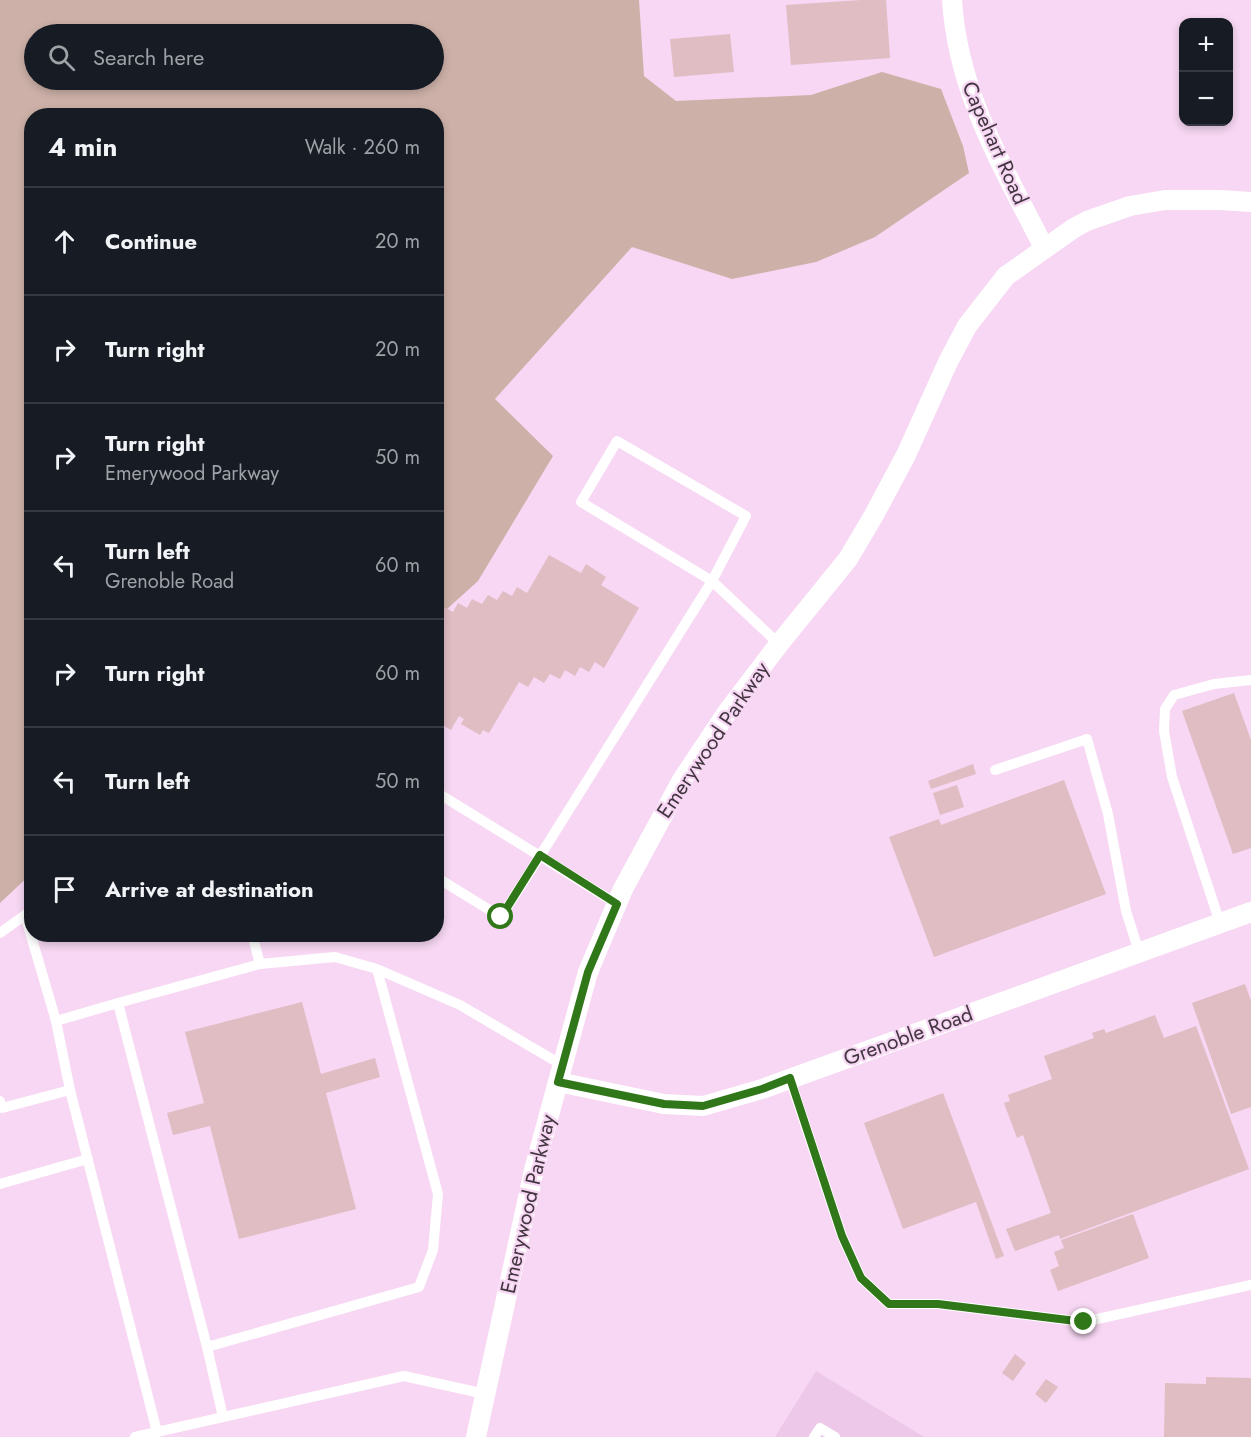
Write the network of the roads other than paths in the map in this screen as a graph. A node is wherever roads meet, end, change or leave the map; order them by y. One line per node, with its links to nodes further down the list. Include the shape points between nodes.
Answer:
1 (952, 0): 3 (street, Capehart Road, via 961,65 977,112)
2 (1251, 202): 3 (street, Emerywood Parkway, via 1165,200 1130,206 1088,221)
3 (1044, 248): 5 (street, Emerywood Parkway, via 1006,276 967,326 906,455 848,559)
4 (712, 581): 4 (lane, via 746,516 617,441 581,502); 5 (lane); 9 (lane)
5 (779, 644): 11 (street, Emerywood Parkway, via 682,780)
6 (1251, 680): 14 (lane, via 1214,684 1174,695 1165,709 1164,731 1172,777)
7 (995, 770): 18 (lane, via 1087,740)
8 (444, 797): 9 (lane)
9 (540, 855): 10 (lane, via 501,917); 11 (lane)
10 (444, 883)
11 (617, 904): 23 (street, Emerywood Parkway, via 588,972)
12 (1251, 912): 14 (street, Grenoble Road)
13 (24, 915): 15 (lane)
14 (1220, 922): 18 (street, Grenoble Road)
15 (0, 933)
16 (36, 942): 22 (lane)
17 (254, 942): 19 (lane)
18 (1139, 952): 24 (street, Grenoble Road)
19 (261, 963): 20 (lane, via 335,957); 21 (lane)
20 (377, 969): 23 (lane, via 460,1005); 30 (lane, via 438,1194 433,1250 419,1287)
21 (118, 1003): 22 (lane); 30 (lane)
22 (56, 1021): 25 (lane)
23 (560, 1074): 24 (street, Grenoble Road, via 664,1104 703,1106); 31 (street, Emerywood Parkway, via 534,1170)
24 (790, 1078): 29 (lane, via 842,1236 861,1278 889,1304 938,1304 1084,1322)
25 (70, 1090): 26 (lane, via 2,1108); 27 (lane)
26 (0, 1101)
27 (88, 1159): 28 (lane); 33 (lane)
28 (0, 1184)
29 (1251, 1285)
30 (207, 1347): 32 (lane)
31 (485, 1394): 32 (lane, via 404,1376); 35 (street, Emerywood Parkway)
32 (223, 1417): 33 (lane)
33 (157, 1432): 34 (lane)
34 (135, 1437)
35 (476, 1437)
36 (814, 1437): 37 (lane, via 820,1428)
37 (835, 1437)

